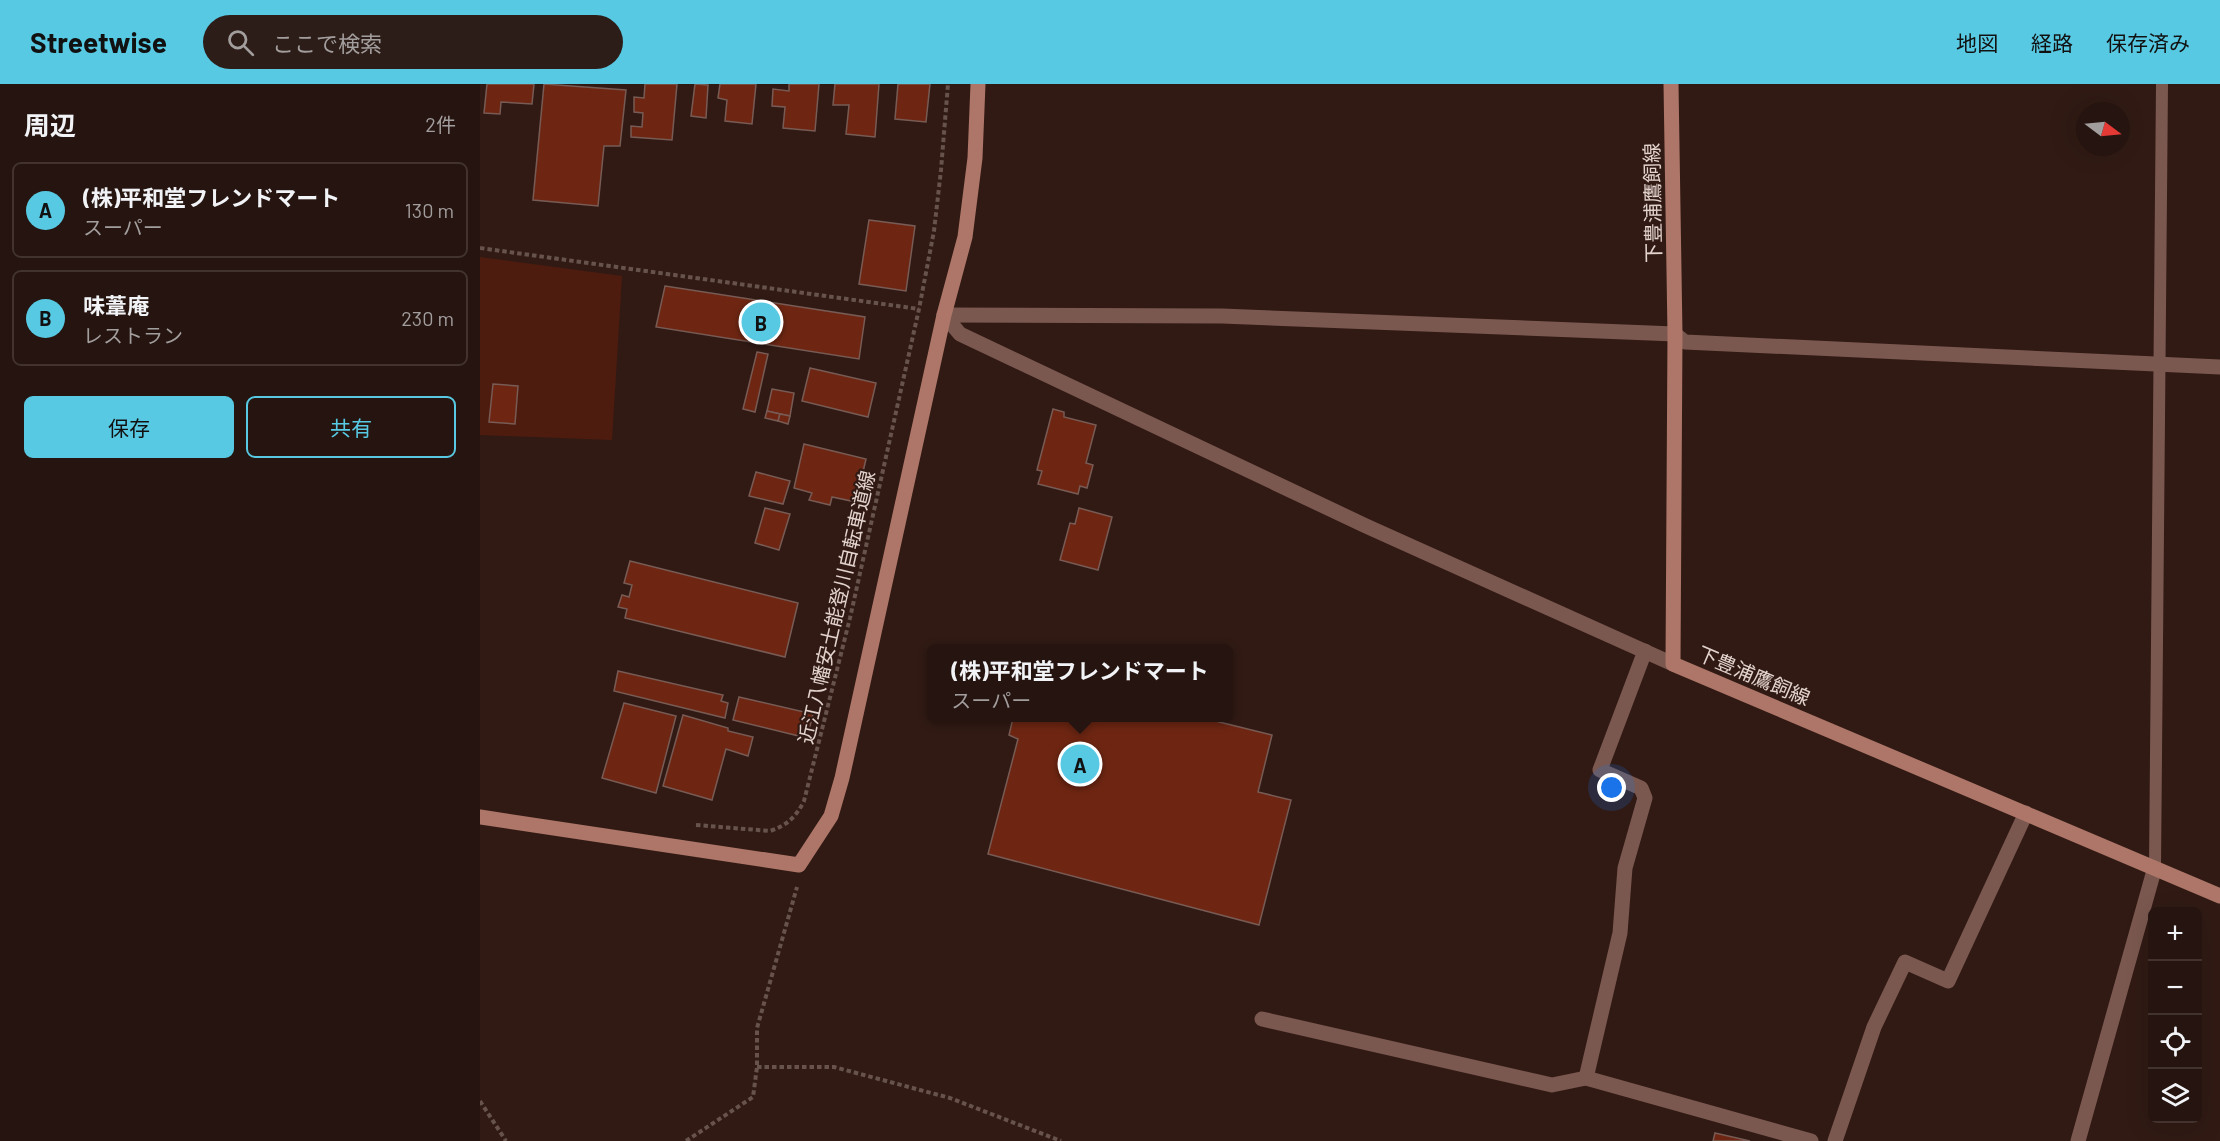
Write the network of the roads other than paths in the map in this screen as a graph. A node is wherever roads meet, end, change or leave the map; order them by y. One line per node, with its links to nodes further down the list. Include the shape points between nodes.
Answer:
1 (978, 84): 4 (main road, via 975,158 965,237)
2 (1671, 84): 5 (main road, 下豊浦鷹飼線)
3 (2162, 84): 6 (lane)
4 (944, 315): 5 (street, via 1222,316); 8 (street, via 960,334 1366,526); 11 (main road, via 842,778 831,816 799,864)
5 (1675, 334): 6 (street, via 1685,342); 9 (main road, 下豊浦鷹飼線)
6 (2159, 365): 7 (street); 12 (lane)
7 (2220, 367)
8 (1645, 651): 9 (street); 15 (street, via 1600,770 1641,788 1645,798 1624,868 1620,933)
9 (1673, 664): 10 (main road, 下豊浦鷹飼線)
10 (2026, 813): 12 (main road, 下豊浦鷹飼線); 17 (street, via 1948,981 1905,962 1874,1027)
11 (480, 817)
12 (2155, 867): 13 (main road, 下豊浦鷹飼線); 18 (street)
13 (2220, 896)
14 (1262, 1019): 15 (street, via 1552,1085)
15 (1586, 1078): 16 (street)
16 (1811, 1141)
17 (1835, 1141)
18 (2078, 1141)

